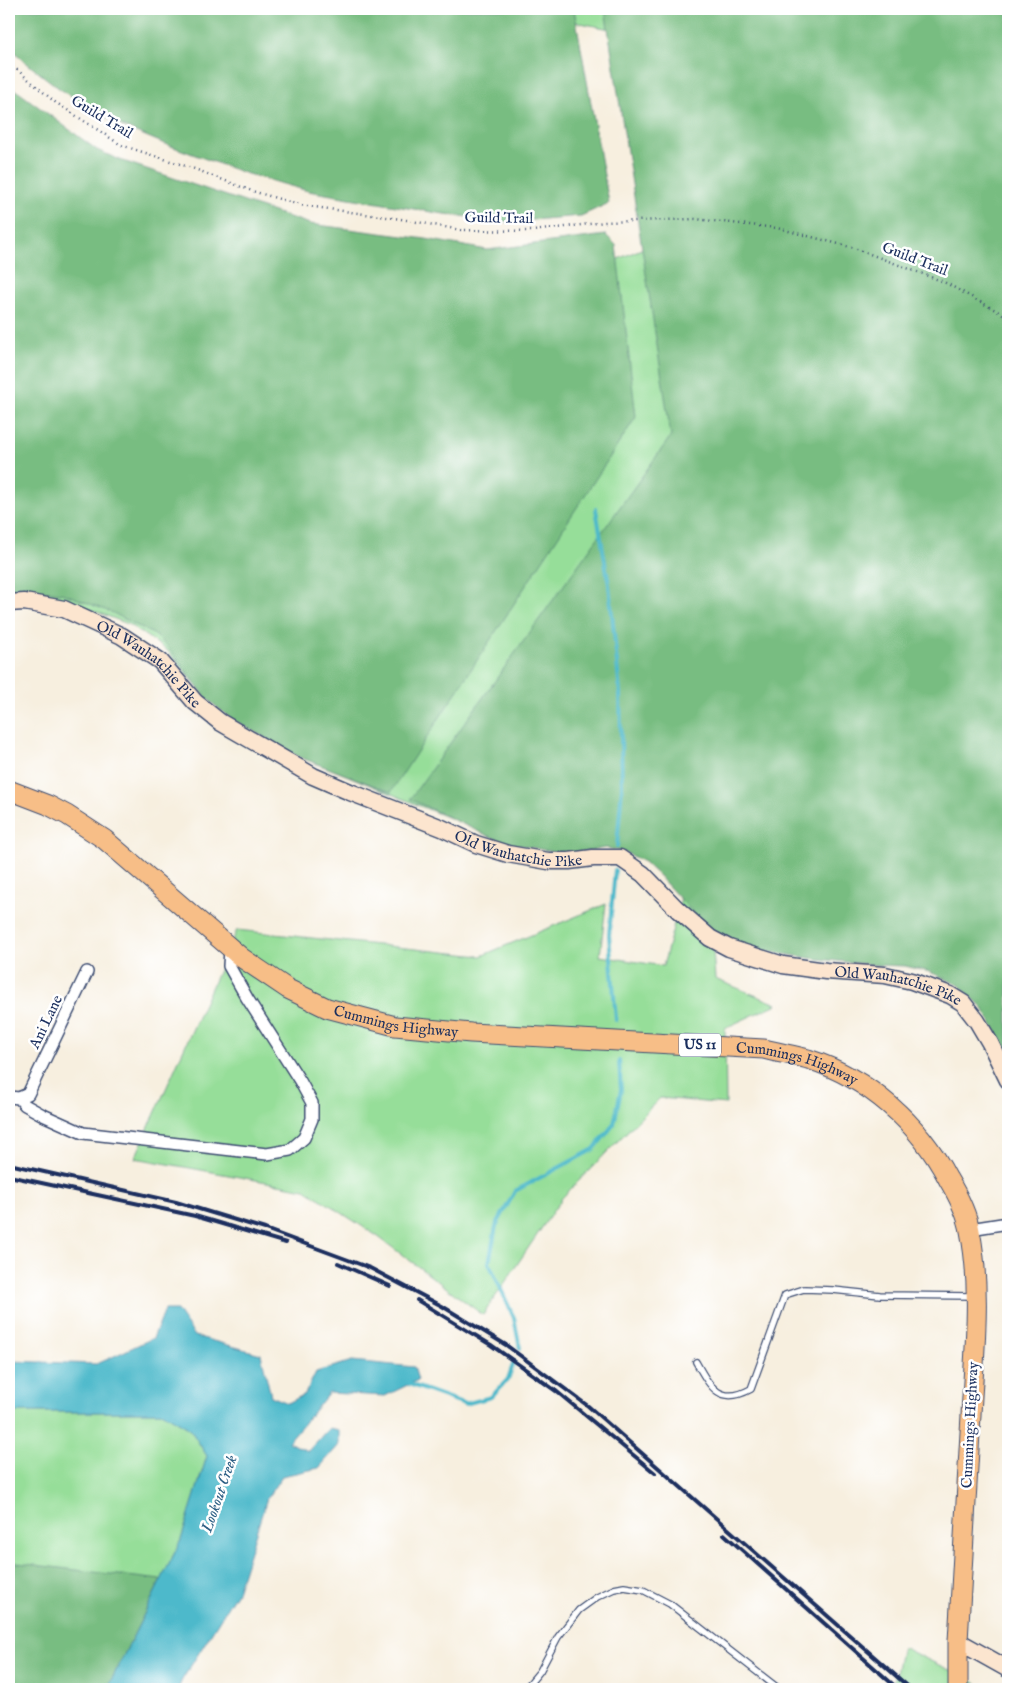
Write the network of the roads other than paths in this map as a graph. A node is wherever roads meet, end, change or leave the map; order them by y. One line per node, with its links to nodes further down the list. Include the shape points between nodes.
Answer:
1 (9, 603): 5 (main road, Old Wauhatchie Pike, via 24,602 64,609 122,636 160,660 195,702 220,722 313,776 350,792 508,854 548,861 620,858 643,874 710,938 737,951 802,968 885,975 950,995 963,1003 977,1021)
2 (9, 790): 3 (main road, Cummings Highway / US 11, via 48,805 104,839)
3 (230, 948): 6 (street, via 229,966 312,1103 312,1119 304,1138 290,1150 267,1154 83,1133 43,1115); 8 (main road, Cummings Highway / US 11, via 288,989 327,1008 395,1026 764,1049 835,1070 863,1085 911,1125 944,1170)
4 (87, 972): 6 (street, Ani Lane, via 28,1094)
5 (1008, 1080)
6 (14, 1097)
7 (1008, 1223): 8 (street)
8 (970, 1229): 9 (main road, Cummings Highway / US 11)
9 (978, 1296): 10 (lane, via 880,1295 804,1289 785,1296 751,1389 739,1396 722,1394 711,1387); 11 (main road, Cummings Highway / US 11)
10 (696, 1362)
11 (958, 1641): 12 (main road); 15 (main road, Cummings Highway / US 11)
12 (1008, 1668)
13 (525, 1689): 14 (lane, via 579,1610 597,1597 624,1587 643,1590 670,1604)
14 (779, 1689)
15 (958, 1689)

